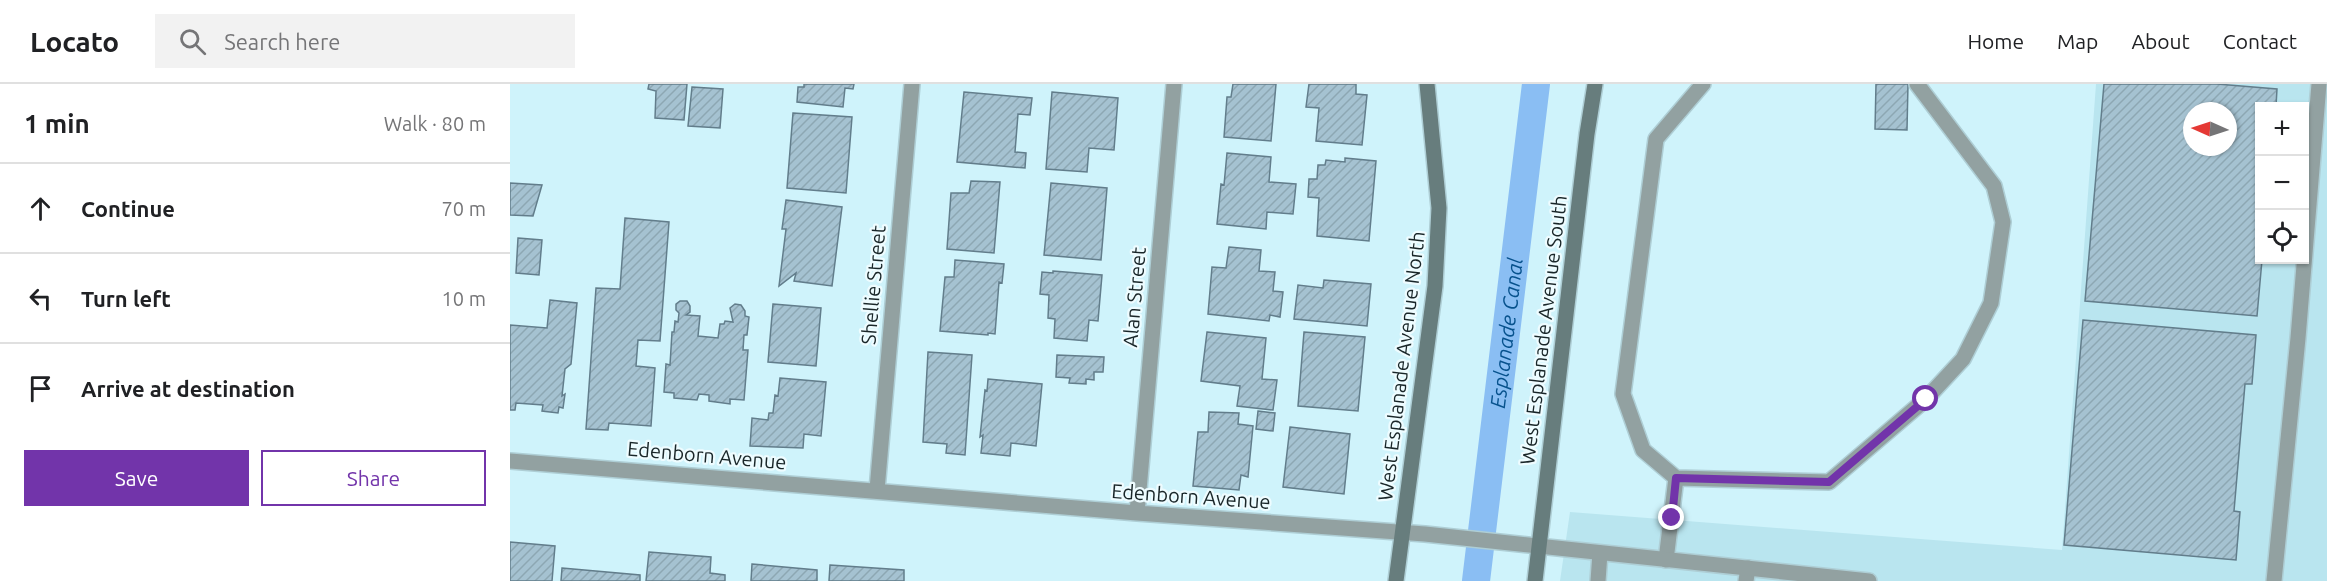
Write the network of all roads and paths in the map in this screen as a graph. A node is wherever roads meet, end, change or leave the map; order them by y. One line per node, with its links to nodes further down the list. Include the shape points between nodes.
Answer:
1 (912, 84): 10 (street, Shellie Street)
2 (1174, 84): 11 (street, Alan Street)
3 (1427, 84): 12 (main road, West Esplanade Avenue North, via 1439,208 1435,286)
4 (1595, 84): 13 (main road, West Esplanade Avenue South)
5 (1704, 84): 9 (street, via 1656,139 1623,394 1643,450)
6 (1917, 84): 9 (street, via 1994,186 2003,222 1991,303 1963,359 1926,399 1829,482)
7 (2319, 84): 22 (street)
8 (510, 460): 10 (street, Edenborn Avenue)
9 (1676, 478): 15 (street)
10 (877, 490): 11 (street, Edenborn Avenue)
11 (1137, 513): 12 (street, Edenborn Avenue)
12 (1402, 533): 13 (street, Edenborn Avenue); 18 (main road, West Esplanade Avenue North)
13 (1539, 546): 14 (street, Edenborn Avenue); 19 (main road, West Esplanade Avenue South)
14 (1600, 553): 15 (street, Edenborn Avenue); 20 (street)
15 (1666, 560): 16 (street, Edenborn Avenue)
16 (1747, 575): 17 (street, Edenborn Avenue)
17 (1823, 579): 21 (street, Edenborn Avenue)
18 (1396, 581)
19 (1535, 581)
20 (1598, 581)
21 (1869, 581)
22 (2274, 581)

